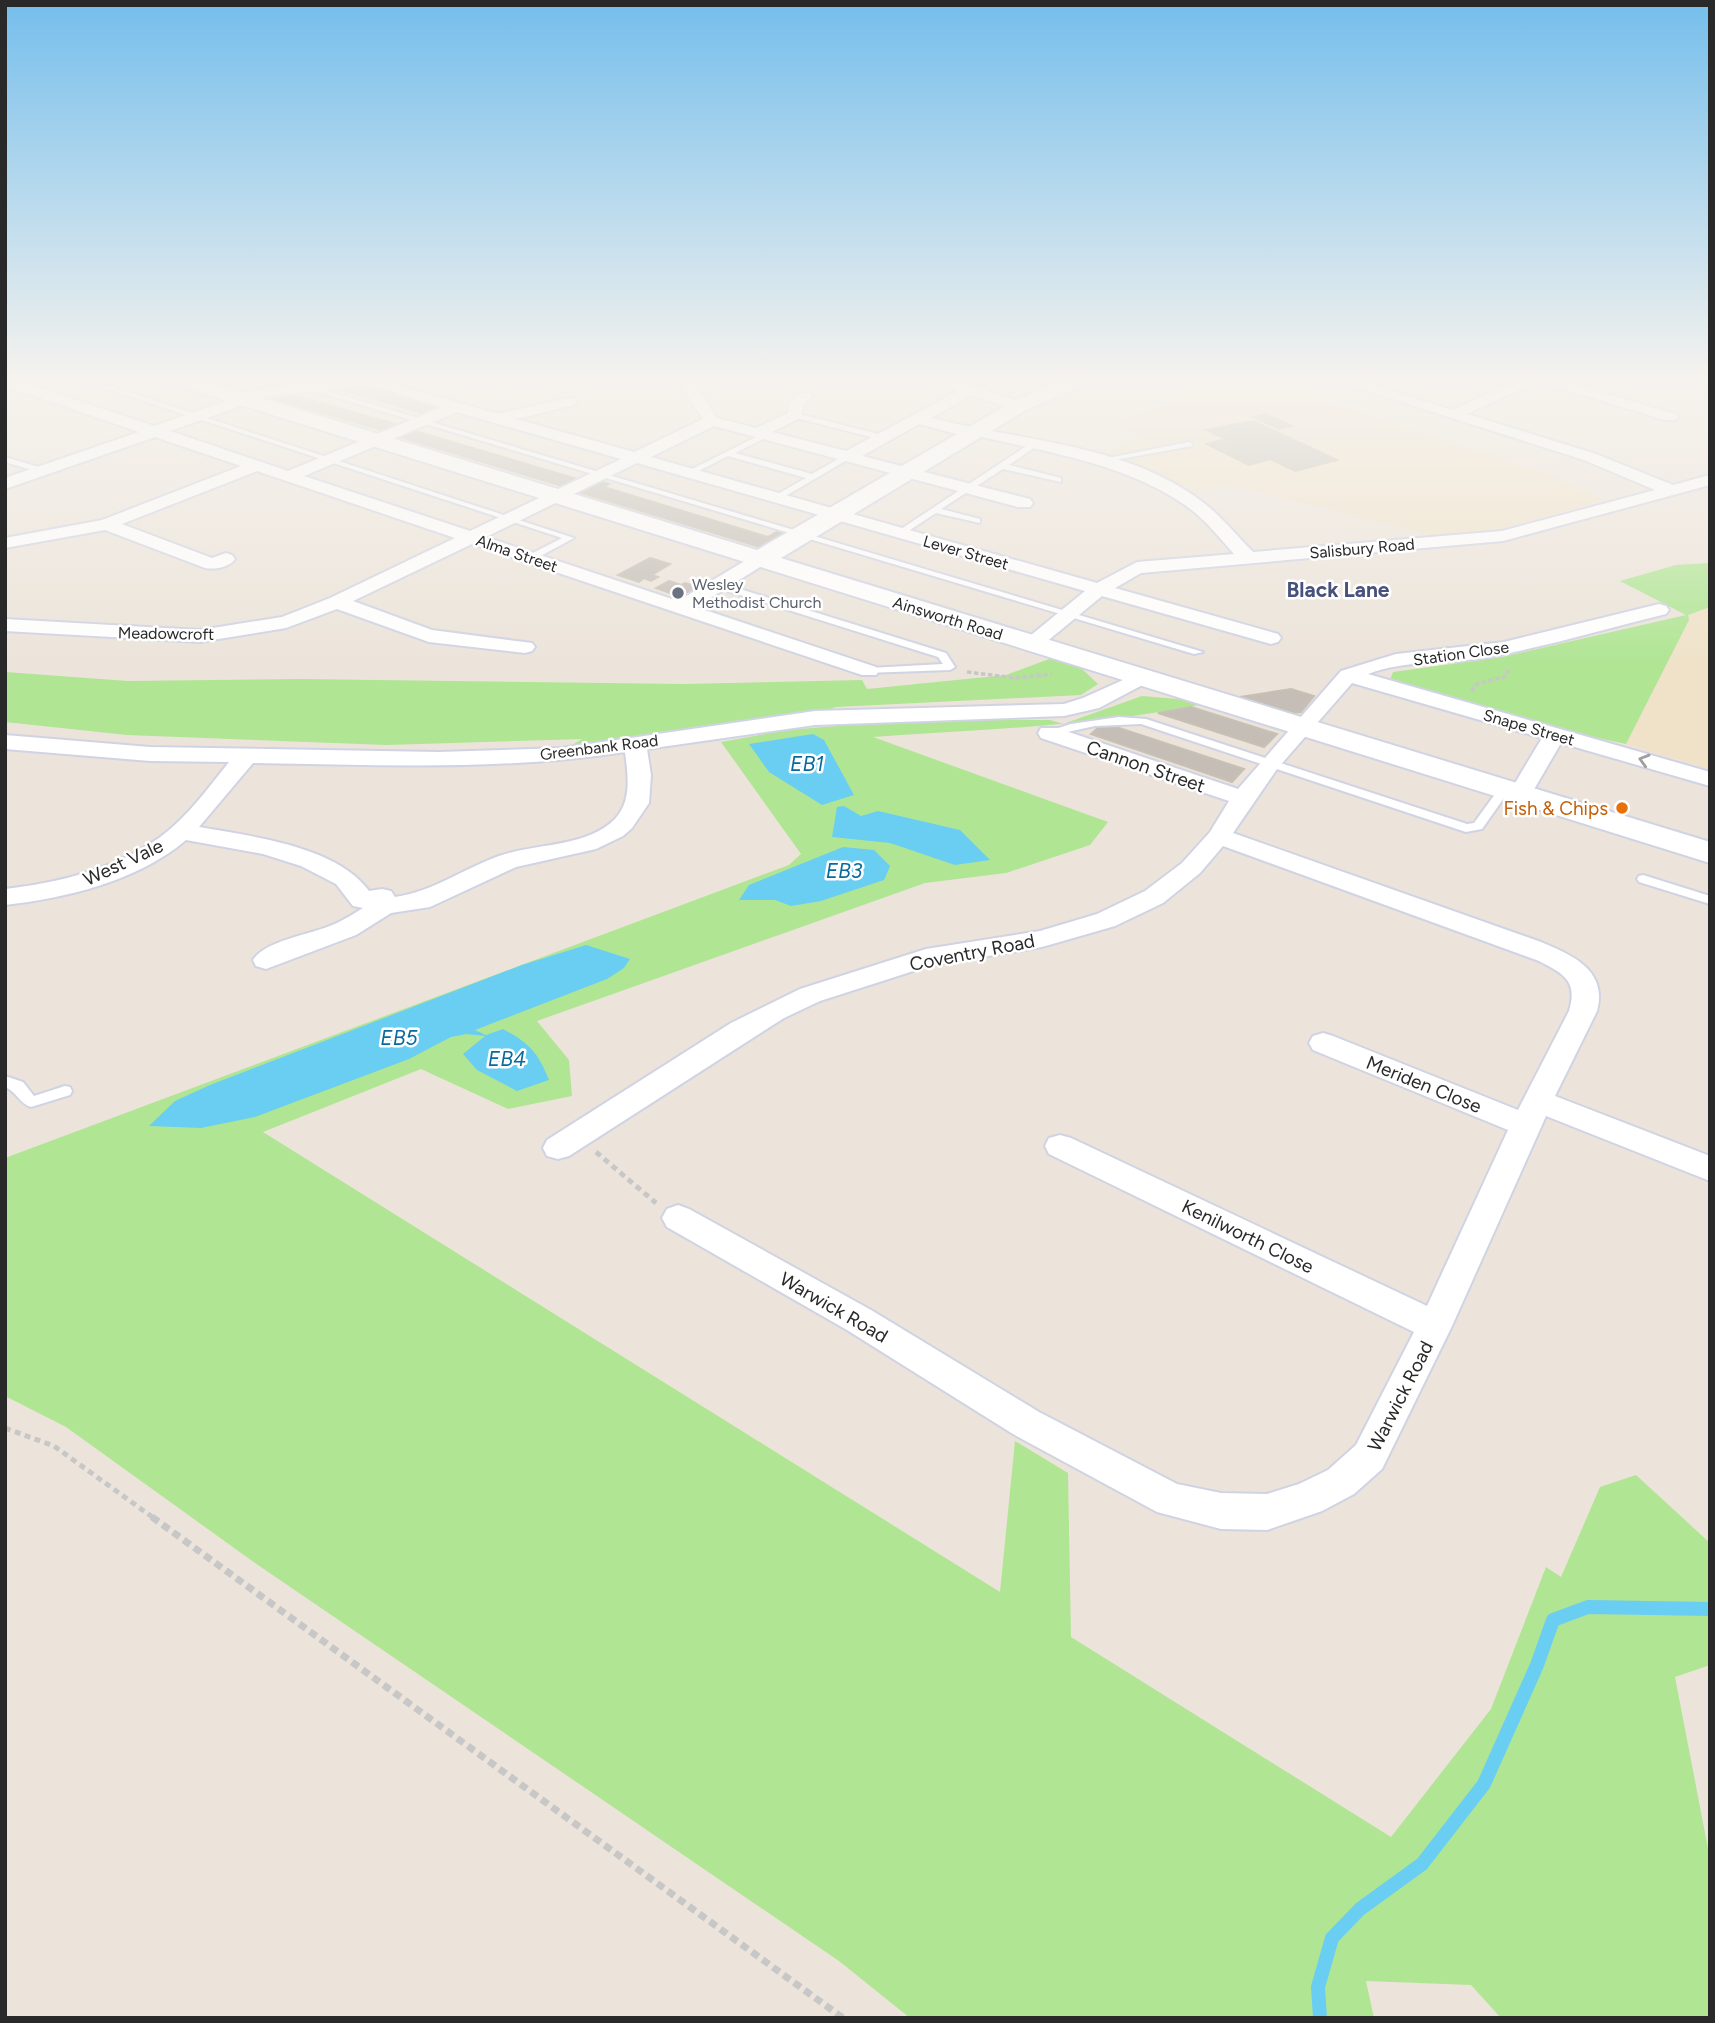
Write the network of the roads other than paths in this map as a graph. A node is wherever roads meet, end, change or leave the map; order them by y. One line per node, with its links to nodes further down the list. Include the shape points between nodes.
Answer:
1 (27, 476): 18 (street)
2 (229, 476): 28 (street)
3 (379, 476): 26 (lane)
4 (493, 476): 21 (main road, Ainsworth Road)
5 (598, 476): 21 (street, Meadowcroft)
6 (606, 476): 30 (lane)
7 (700, 476): 22 (street, Lever Street)
8 (898, 476): 25 (main road)
9 (923, 476): 19 (street)
10 (985, 476): 19 (lane)
11 (1044, 476): 16 (lane)
12 (1142, 476): 34 (street, via 1191,501)
13 (1637, 476): 20 (street)
14 (288, 477): 31 (street, Alma Street)
15 (813, 477): 22 (lane)
16 (1058, 480)
17 (1710, 480): 20 (street, Salisbury Road)
18 (5, 484)
19 (967, 488): 23 (street); 24 (lane)
20 (1673, 491): 34 (street, Salisbury Road, via 1503,536)
21 (556, 496): 26 (street, Meadowcroft); 36 (main road, Ainsworth Road)
22 (777, 498): 25 (street, Lever Street)
23 (1024, 503)
24 (934, 510): 27 (lane); 29 (lane)
25 (834, 514): 29 (street, Lever Street); 30 (main road)
26 (509, 518): 31 (street, Meadowcroft); 33 (lane, via 570,538)
27 (977, 521)
28 (106, 524): 32 (street); 35 (street, via 212,564)
29 (898, 533): 38 (street, Lever Street)
30 (802, 534): 36 (main road); 42 (lane)
31 (470, 537): 33 (street, Alma Street); 39 (street, Meadowcroft)
32 (5, 543)
33 (530, 558): 40 (street, Alma Street)
34 (1248, 558): 38 (street, Salisbury Road, via 1137,568)
35 (226, 559)
36 (759, 560): 37 (street); 45 (main road, Ainsworth Road)
37 (718, 585): 40 (street); 48 (lane, via 942,655 950,667)
38 (1100, 589): 42 (street, Salisbury Road); 44 (street, Lever Street, via 1239,624)
39 (337, 602): 43 (street, Meadowcroft, via 286,622 200,636); 46 (street, via 429,636)
40 (680, 608): 48 (street, Alma Street)
41 (1641, 610): 49 (street, Station Close, via 1573,634 1481,652 1392,662)
42 (1069, 613): 45 (street, Salisbury Road); 47 (lane)
43 (5, 625)
44 (1271, 638)
45 (1032, 643): 50 (main road, Ainsworth Road)
46 (525, 647)
47 (1198, 652)
48 (869, 671)
49 (1348, 675): 51 (street); 53 (street, Snape Street)
50 (1143, 677): 51 (main road, Ainsworth Road); 55 (street, Greenbank Road, via 1091,703 1064,710 815,718)
51 (1302, 725): 57 (street, Coventry Road); 59 (main road, Ainsworth Road)
52 (1049, 733): 57 (lane, via 1142,721); 60 (street, Cannon Street)
53 (1555, 734): 58 (street, Snape Street, one-way to 53); 59 (street)
54 (5, 742): 56 (street, Greenbank Road, via 150,754)
55 (635, 744): 56 (street, Greenbank Road, via 562,755 439,759); 66 (street, via 640,775 637,803 614,831 587,844 508,861 422,901)
56 (247, 755): 61 (street, West Vale)
57 (1269, 764): 59 (lane, via 1466,828 1478,826); 60 (street, Coventry Road)
58 (1710, 779)
59 (1513, 790): 63 (main road, Ainsworth Road)
60 (1243, 798): 62 (street, Coventry Road)
61 (183, 832): 65 (street, West Vale, via 99,876 36,894); 66 (street, via 319,864 347,880 362,900)
62 (1219, 836): 72 (street, Warwick Road, via 1532,948 1570,968 1587,994 1583,1012); 73 (street, Coventry Road, via 1174,884 1133,908 1042,939 926,958 810,995 774,1011)
63 (1710, 853)
64 (1643, 879): 67 (lane)
65 (5, 897)
66 (382, 897): 68 (street, via 347,929)
67 (1710, 900)
68 (262, 963)
69 (1323, 1043): 72 (street, Meriden Close)
70 (5, 1081): 71 (lane, via 18,1086 31,1102)
71 (65, 1091)
72 (1532, 1113): 75 (street, Meriden Close); 77 (street, Warwick Road)
73 (576, 1129)
74 (1060, 1146): 77 (street, Kenilworth Close)
75 (1710, 1169)
76 (678, 1218): 77 (street, Warwick Road, via 859,1320 1038,1430 1171,1500 1221,1511 1267,1512 1341,1482 1369,1457)
77 (1435, 1326)

